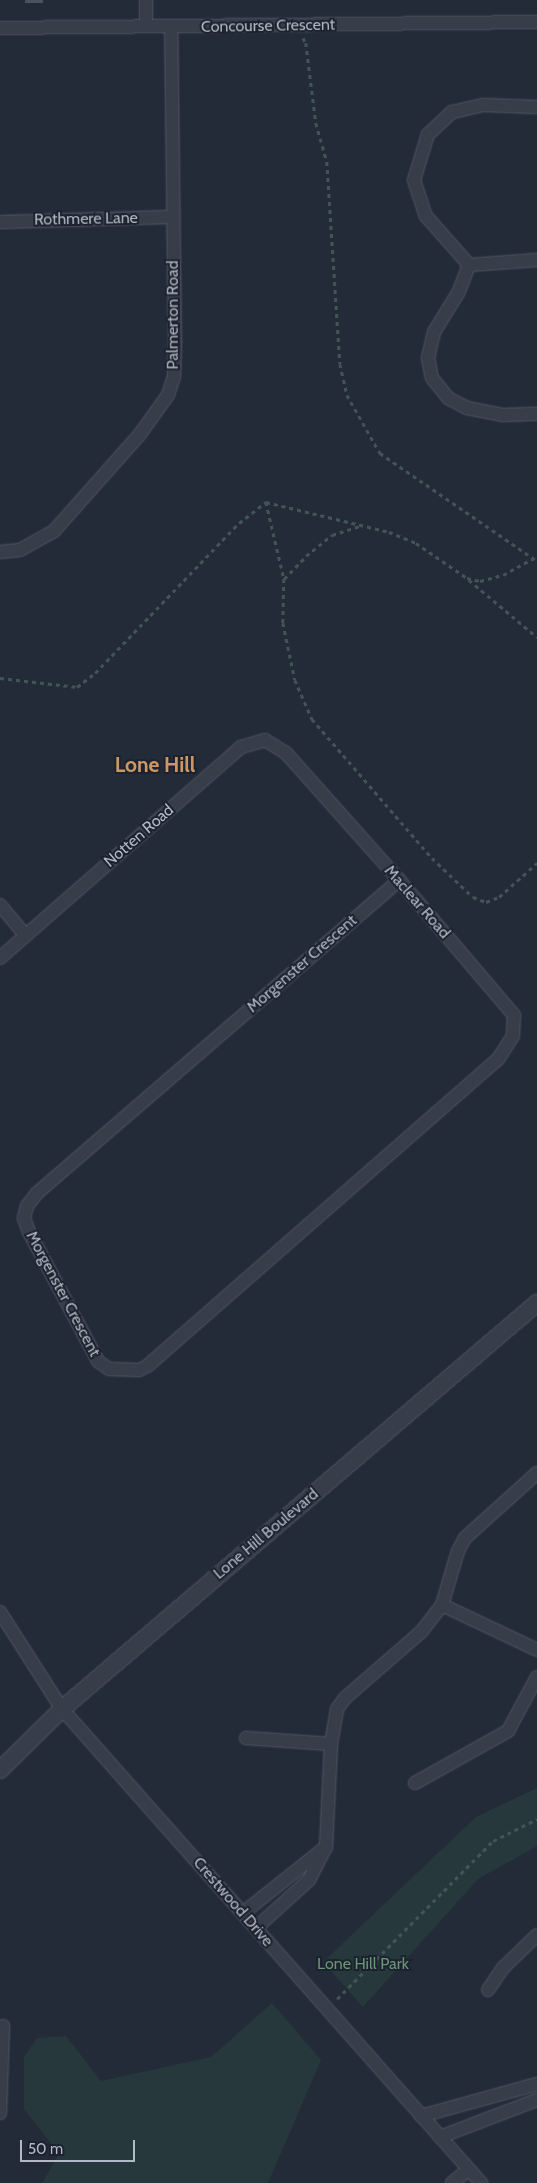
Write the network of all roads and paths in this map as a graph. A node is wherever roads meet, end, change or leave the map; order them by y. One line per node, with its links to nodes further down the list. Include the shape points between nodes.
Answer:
1 (146, 0): 4 (street)
2 (537, 22): 3 (street, Concourse Crescent)
3 (293, 25): 5 (street, Concourse Crescent); 17 (path, via 306,43 316,123 327,162 340,364 347,395 380,453)
4 (146, 26): 5 (street, Concourse Crescent); 6 (street, Concourse Crescent)
5 (171, 27): 8 (street, Palmerton Road)
6 (0, 28)
7 (537, 108): 11 (street, via 514,104 466,108 452,112 428,134 414,180 418,198 426,216)
8 (172, 217): 9 (street, Rothmere Lane); 15 (street, Palmerton Road, via 175,341 174,376 168,395 140,434 54,531 20,550)
9 (0, 222)
10 (537, 260): 11 (street)
11 (469, 265): 12 (street, via 458,293 434,332 428,358 432,378 448,398 467,408 503,415)
12 (537, 414)
13 (266, 502): 14 (path); 20 (path); 22 (path, via 239,523 95,673 77,687)
14 (360, 526): 19 (path, via 416,543); 20 (path, via 332,535)
15 (0, 552)
16 (537, 556): 17 (path)
17 (532, 558): 18 (path); 19 (path, via 503,575 480,581)
18 (537, 561)
19 (467, 578): 21 (path)
20 (284, 579): 24 (path, via 285,633 295,680 312,719 432,858 473,897 486,902 499,897)
21 (537, 637)
22 (0, 678)
23 (286, 753): 25 (street, Maclear Road); 27 (street, Notten Road, via 265,740 241,747)
24 (537, 863)
25 (399, 880): 29 (street, Maclear Road, via 514,1015 513,1036); 29 (street, Morgenster Crescent, via 37,1193 27,1206 24,1218 29,1232 98,1361 109,1369 124,1372 149,1365)
26 (0, 905): 27 (street)
27 (25, 936): 28 (street, Notten Road)
28 (0, 958)
29 (498, 1059)
30 (537, 1303): 36 (street, Lone Hill Boulevard)
31 (537, 1473): 32 (street, via 461,1544)
32 (442, 1605): 34 (street); 38 (street, via 421,1632 340,1704)
33 (0, 1612): 36 (street, Crestwood Drive)
34 (537, 1650)
35 (537, 1677): 40 (street, via 508,1731)
36 (62, 1709): 39 (street, Lone Hill Boulevard); 43 (street, Crestwood Drive)
37 (246, 1738): 38 (street)
38 (331, 1744): 42 (street)
39 (0, 1770)
40 (415, 1783)
41 (537, 1819): 47 (path, via 493,1841)
42 (326, 1847): 43 (street); 44 (street, via 309,1880)
43 (243, 1913): 44 (street, Crestwood Drive)
44 (256, 1928): 47 (street, Crestwood Drive)
45 (537, 1935): 46 (street, via 503,1968)
46 (488, 1990)
47 (325, 2010): 52 (street, Crestwood Drive)
48 (3, 2026): 51 (street)
49 (537, 2084): 52 (street)
50 (537, 2100): 53 (street)
51 (0, 2113)
52 (421, 2116): 53 (street, Crestwood Drive)
53 (440, 2138): 54 (street, Crestwood Drive)
54 (468, 2170): 55 (street); 56 (street, Crestwood Drive)
55 (452, 2183)
56 (481, 2183)

